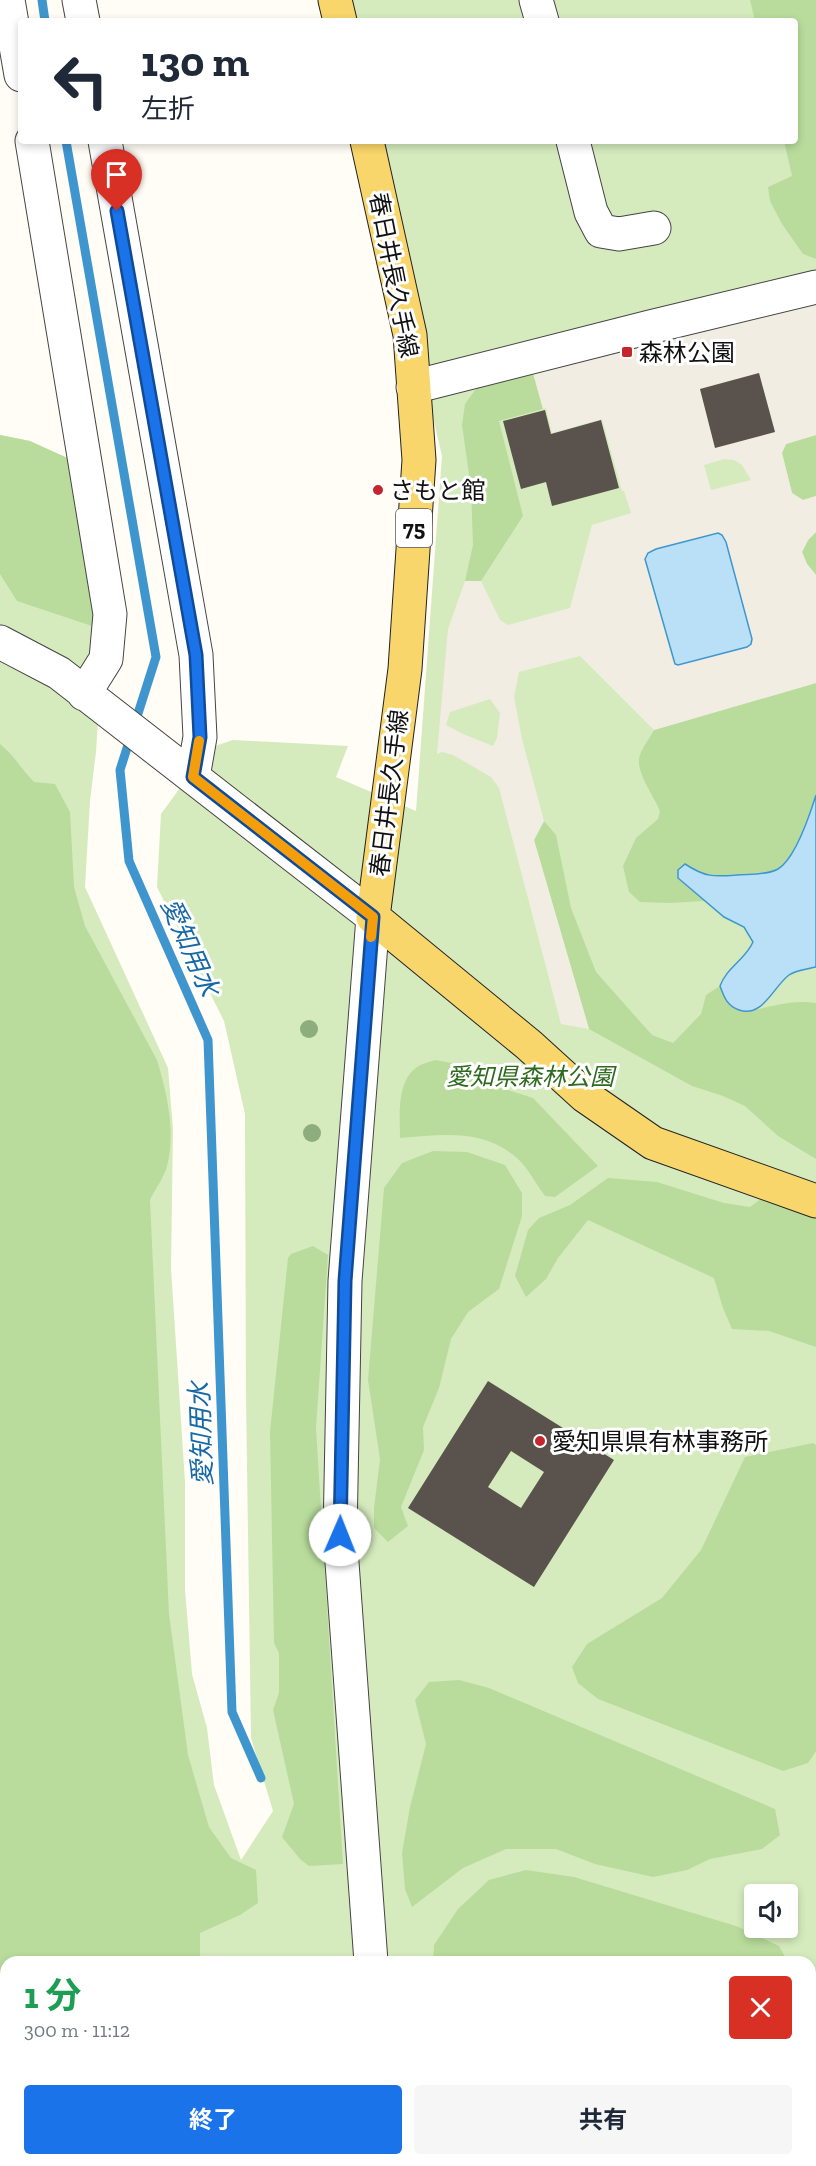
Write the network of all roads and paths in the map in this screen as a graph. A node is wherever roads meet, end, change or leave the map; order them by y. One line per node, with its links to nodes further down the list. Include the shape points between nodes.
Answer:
1 (8, 0): 8 (street)
2 (79, 0): 5 (street)
3 (335, 0): 6 (main road)
4 (536, 0): 7 (street)
5 (82, 18)
6 (339, 18)
7 (541, 18)
8 (18, 58)
9 (32, 144): 17 (street, via 110,614 106,659)
10 (106, 144): 18 (street, via 196,655 200,737)
11 (368, 144): 15 (main road, 春日井長久手線 / 75, via 410,335)
12 (574, 144): 13 (street, via 591,212 601,231 618,234)
13 (654, 228)
14 (816, 287): 15 (street)
15 (414, 387): 19 (main road, 春日井長久手線 / 75, via 419,460 405,669)
16 (0, 642): 17 (street, via 59,674)
17 (84, 694): 18 (street)
18 (189, 773): 19 (street)
19 (373, 917): 20 (main road, via 530,1045 585,1096 653,1143); 21 (street, via 345,1281 340,1535)
20 (816, 1201)
21 (371, 1956)

